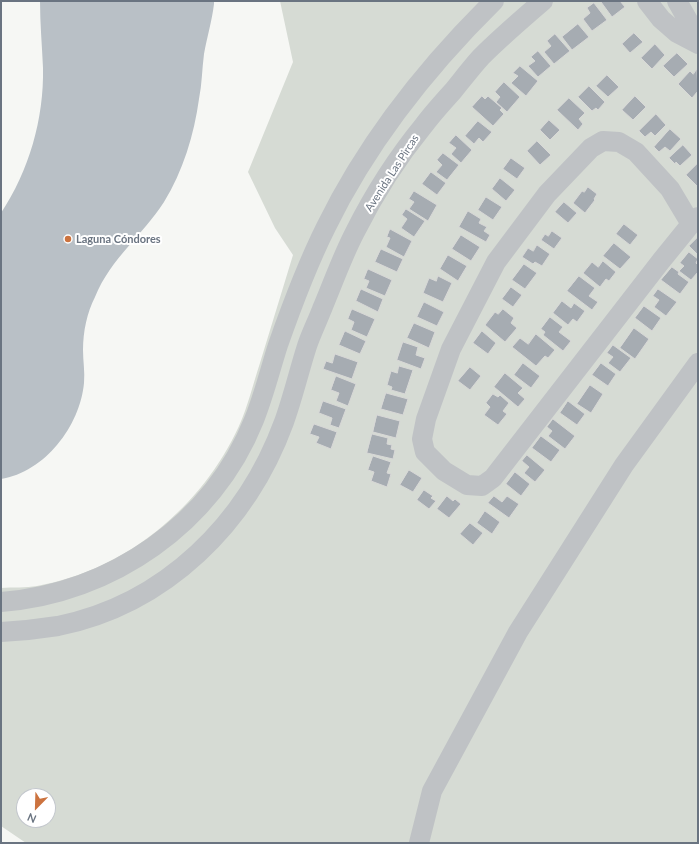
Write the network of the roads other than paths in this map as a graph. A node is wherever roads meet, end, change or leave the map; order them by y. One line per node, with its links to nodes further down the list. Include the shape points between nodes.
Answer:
1 (494, 1): 9 (street, via 431,67 362,163 310,260)
2 (543, 1): 10 (street, Avenida Las Pircas, via 480,58 423,125 380,187 336,271)
3 (647, 1): 6 (street, via 661,19 677,33)
4 (677, 1): 5 (street)
5 (698, 38)
6 (698, 44)
7 (694, 221): 7 (street, via 493,478 482,486 467,486 444,471 425,452 422,439 426,419 451,349 496,262 547,194 591,148 603,141 619,142 636,152 670,189)
8 (698, 363): 13 (street, via 624,465 518,632 432,791)
9 (270, 371): 10 (street); 11 (street, via 254,420 233,462 205,500 171,533 128,564 80,586 55,594)
10 (297, 381): 12 (street, Avenida Las Pircas, via 284,423 255,483 223,528 184,566 137,597 86,618 59,625)
11 (1, 602)
12 (1, 632)
13 (418, 843)

